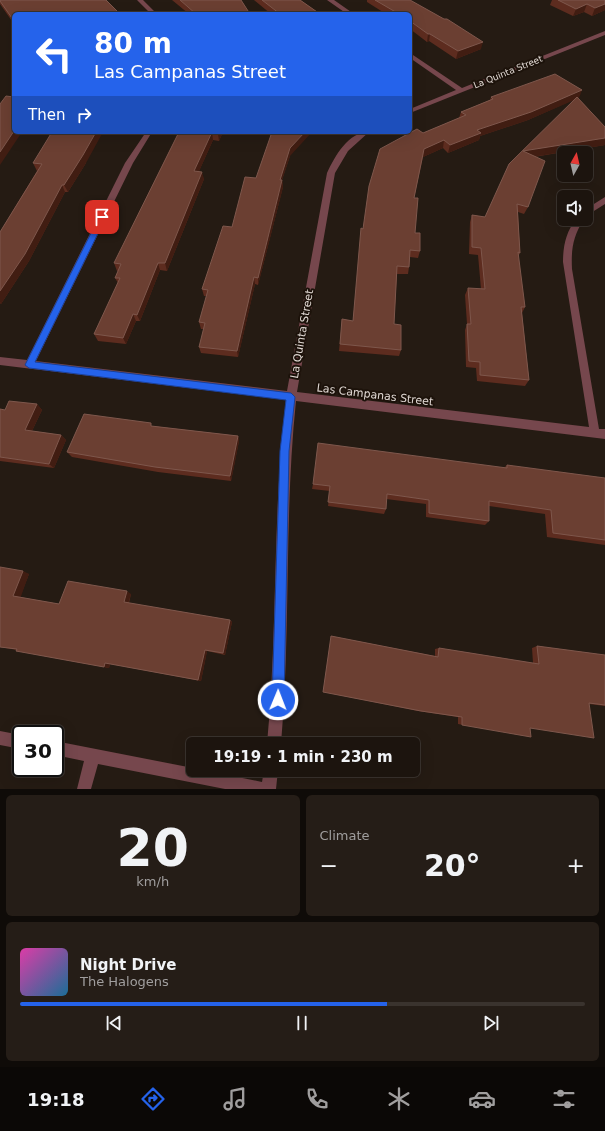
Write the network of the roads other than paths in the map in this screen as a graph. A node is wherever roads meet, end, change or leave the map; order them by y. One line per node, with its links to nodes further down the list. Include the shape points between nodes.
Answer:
1 (140, 0): 3 (street)
2 (330, 0): 4 (street)
3 (152, 12)
4 (348, 12)
5 (605, 33): 7 (street, La Quinta Street)
6 (412, 56): 7 (street)
7 (462, 91): 8 (street, La Quinta Street)
8 (412, 110)
9 (148, 134): 15 (street, via 129,163)
10 (363, 134): 16 (street, La Quinta Street, via 347,146 331,173)
11 (605, 200): 12 (street)
12 (593, 208)
13 (574, 226): 17 (street, via 567,243 568,269)
14 (0, 361): 15 (street, Las Campanas Street)
15 (29, 365): 16 (street, Las Campanas Street)
16 (291, 397): 17 (street, Las Campanas Street); 18 (street, La Quinta Street, via 284,451 278,700)
17 (600, 434)
18 (275, 737)
19 (0, 738): 20 (street)
20 (12, 740)
21 (64, 750): 22 (street)
22 (93, 755): 24 (street); 25 (street)
23 (270, 777): 26 (street)
24 (84, 789)
25 (262, 789)
26 (269, 789)

